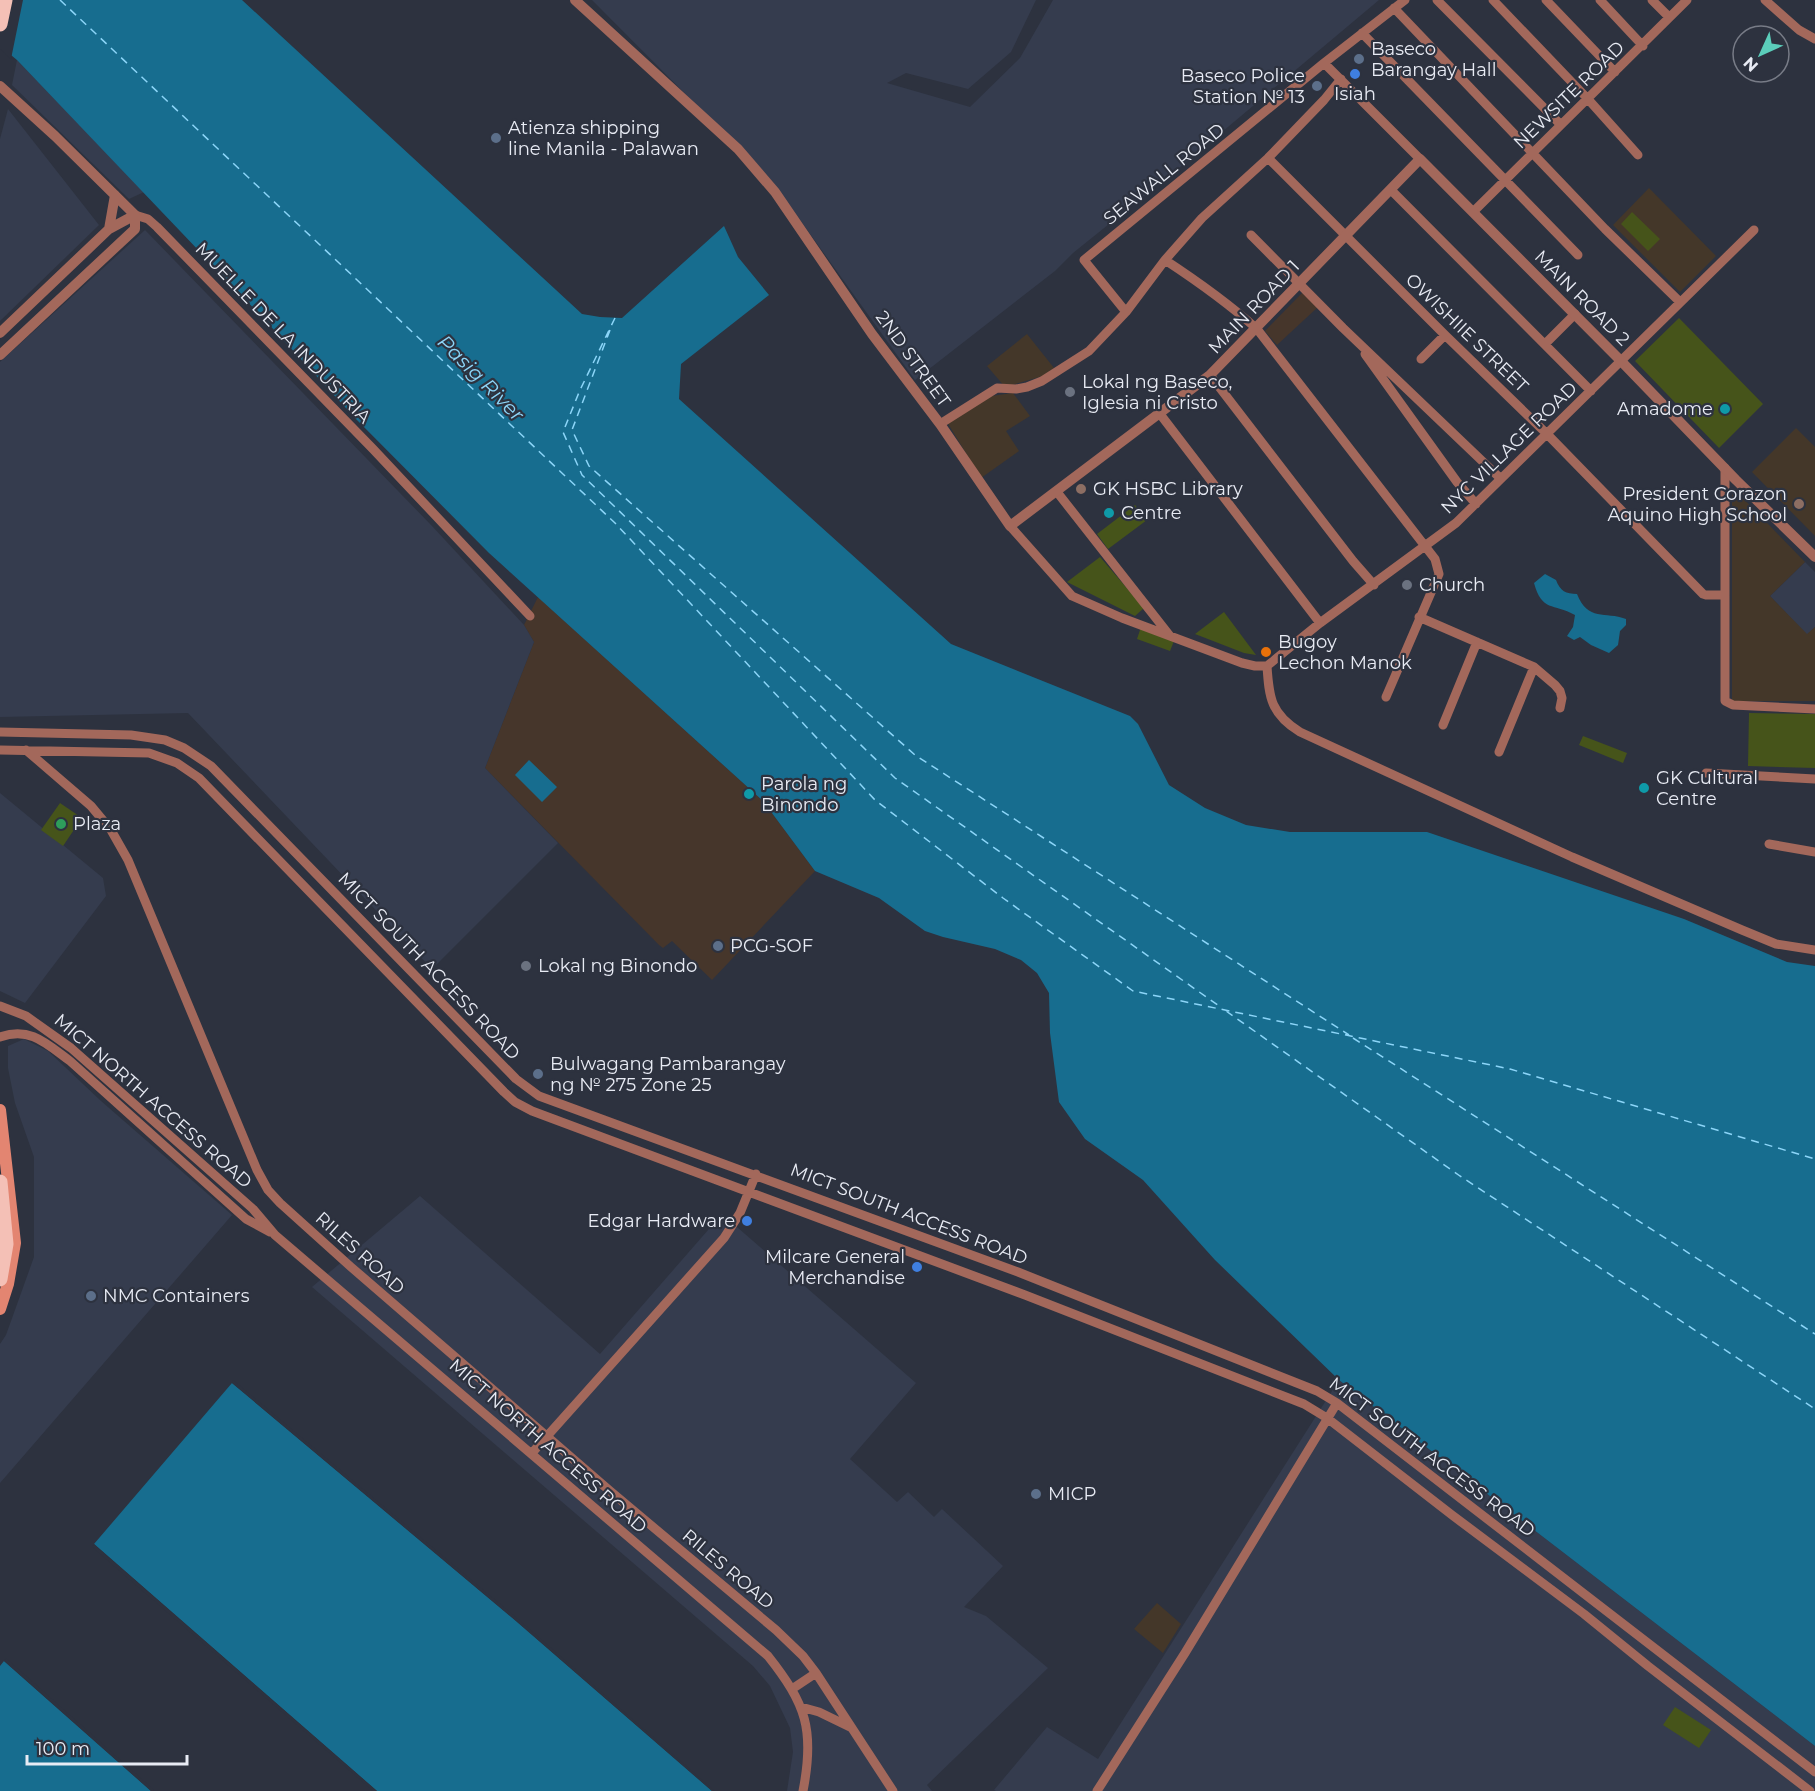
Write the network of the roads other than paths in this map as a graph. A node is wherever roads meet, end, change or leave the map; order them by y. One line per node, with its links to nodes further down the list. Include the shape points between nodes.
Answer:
1 (5, 0): 13 (highway)
2 (575, 0): 55 (street, 2ND STREET, via 738,149 775,192 872,334)
3 (1405, 0): 11 (street, SEAWALL ROAD)
4 (1437, 0): 22 (street)
5 (1493, 0): 21 (street)
6 (1546, 0): 18 (street)
7 (1600, 0): 16 (street)
8 (1652, 0): 12 (street)
9 (1687, 0): 12 (street, NEWSITE ROAD)
10 (1765, 0): 15 (street)
11 (1394, 8): 14 (street, SEAWALL ROAD); 23 (street)
12 (1669, 17): 16 (street, NEWSITE ROAD)
13 (0, 24)
14 (1362, 33): 17 (street, SEAWALL ROAD); 27 (street)
15 (1815, 39)
16 (1643, 46): 18 (street, NEWSITE ROAD)
17 (1324, 63): 19 (street, MAIN ROAD 2); 42 (street, SEAWALL ROAD, via 1084,260)
18 (1615, 72): 21 (street, NEWSITE ROAD)
19 (1341, 80): 25 (street); 26 (street, MAIN ROAD 2)
20 (0, 86): 29 (street, MUELLE DE LA INDUSTRIA)
21 (1587, 98): 22 (street, NEWSITE ROAD); 24 (street)
22 (1560, 124): 23 (street, NEWSITE ROAD)
23 (1533, 153): 27 (street, NEWSITE ROAD); 41 (street)
24 (1638, 155)
25 (1268, 158): 35 (street, OWISHIIE STREET); 37 (street, via 1202,218)
26 (1419, 159): 28 (street, MAIN ROAD 1); 30 (street, MAIN ROAD 2)
27 (1506, 180): 30 (street, NEWSITE ROAD); 36 (street)
28 (1391, 190): 35 (street, MAIN ROAD 1); 48 (street)
29 (115, 195): 31 (street, MUELLE DE LA INDUSTRIA); 32 (street)
30 (1473, 212): 43 (street, MAIN ROAD 2)
31 (135, 215): 32 (street); 40 (street, via 135,229); 66 (street, MUELLE DE LA INDUSTRIA, via 158,227)
32 (109, 229): 38 (street)
33 (1754, 230): 41 (street, NYC VILLAGE ROAD)
34 (1251, 235): 39 (street)
35 (1345, 236): 39 (street, MAIN ROAD 1); 47 (street, OWISHIIE STREET)
36 (1578, 255)
37 (1165, 260): 42 (street); 45 (street)
38 (56, 280): 40 (street); 46 (street)
39 (1301, 283): 44 (street); 45 (street, MAIN ROAD 1)
40 (68, 292): 49 (street)
41 (1680, 302): 51 (street, NYC VILLAGE ROAD)
42 (1126, 312): 55 (street, via 1089,351 1042,381 1016,389 997,388)
43 (1575, 314): 48 (street); 51 (street, MAIN ROAD 2)
44 (1343, 328): 58 (street); 60 (street)
45 (1257, 329): 52 (street, MAIN ROAD 1); 62 (street)
46 (0, 333)
47 (1445, 335): 50 (street); 56 (street, OWISHIIE STREET)
48 (1545, 344): 53 (street)
49 (0, 355)
50 (1421, 359)
51 (1622, 361): 53 (street, NYC VILLAGE ROAD); 57 (street, MAIN ROAD 2)
52 (1210, 375): 54 (street, MAIN ROAD 1); 64 (street)
53 (1591, 392): 56 (street, NYC VILLAGE ROAD)
54 (1160, 414): 59 (street, MAIN ROAD 1); 68 (street)
55 (940, 424): 61 (street, 2ND STREET)
56 (1547, 434): 58 (street, NYC VILLAGE ROAD); 65 (street, OWISHIIE STREET, via 1703,594)
57 (1725, 468): 63 (street, MAIN ROAD 2); 65 (street)
58 (1501, 479): 60 (street, NYC VILLAGE ROAD)
59 (1057, 492): 61 (street, MAIN ROAD 1); 69 (street)
60 (1476, 504): 62 (street, NYC VILLAGE ROAD)
61 (1010, 526): 69 (street, 2ND STREET, via 1072,596)
62 (1425, 547): 64 (street, NYC VILLAGE ROAD); 67 (street, via 1435,559 1439,574)
63 (1815, 557)
64 (1374, 585): 68 (street, NYC VILLAGE ROAD)
65 (1725, 595): 75 (street, via 1725,701 1733,705)
66 (530, 616)
67 (1419, 617): 70 (street); 73 (street)
68 (1320, 623): 71 (street, NYC VILLAGE ROAD)
69 (1170, 636): 71 (street, 2ND STREET, via 1242,663)
70 (1477, 642): 72 (street); 76 (street)
71 (1267, 666): 87 (street, via 1272,704 1286,724 1300,732 1742,930 1776,944)
72 (1534, 667): 74 (street, via 1560,691); 81 (street)
73 (1386, 697)
74 (1560, 708)
75 (1815, 709)
76 (1443, 725)
77 (0, 732): 78 (street, MICT SOUTH ACCESS ROAD)
78 (131, 735): 82 (street); 91 (street, MICT SOUTH ACCESS ROAD, via 165,740 211,766 526,1088)
79 (0, 750): 80 (street, MICT SOUTH ACCESS ROAD)
80 (26, 750): 82 (street, MICT SOUTH ACCESS ROAD); 103 (street, RILES ROAD, via 91,806 128,860 268,1190)
81 (1499, 752)
82 (130, 753): 93 (street, MICT SOUTH ACCESS ROAD, via 149,753 177,763 199,777 515,1102)
83 (1706, 773): 84 (street)
84 (1815, 778)
85 (1769, 844): 86 (street)
86 (1815, 852)
87 (1815, 950)
88 (0, 1006): 95 (street, MICT NORTH ACCESS ROAD, via 26,1016 71,1048 253,1209)
89 (0, 1037): 95 (street, MICT NORTH ACCESS ROAD, via 17,1032 42,1040 246,1219)
90 (0, 1110): 98 (main road, via 15,1243)
91 (756, 1174): 93 (street); 94 (street, MICT SOUTH ACCESS ROAD)
92 (0, 1182): 97 (highway, via 6,1244)
93 (749, 1192): 96 (street, MICT SOUTH ACCESS ROAD); 103 (street, via 724,1238)
94 (901, 1229): 96 (street); 99 (street, MICT SOUTH ACCESS ROAD)
95 (275, 1235): 104 (street, MICT NORTH ACCESS ROAD)
96 (895, 1246): 100 (street, MICT SOUTH ACCESS ROAD)
97 (0, 1280)
98 (0, 1309)
99 (1112, 1309): 100 (street); 101 (street, MICT SOUTH ACCESS ROAD, via 1292,1380)
100 (1106, 1327): 102 (street, MICT SOUTH ACCESS ROAD, via 1283,1395)
101 (1337, 1403): 102 (street); 105 (street, MICT SOUTH ACCESS ROAD)
102 (1328, 1419): 106 (street, MICT SOUTH ACCESS ROAD); 114 (street)
103 (547, 1437): 104 (street); 107 (street, RILES ROAD, via 776,1630)
104 (532, 1453): 108 (street, MICT NORTH ACCESS ROAD, via 768,1656)
105 (1658, 1651): 106 (street); 111 (street, MICT SOUTH ACCESS ROAD)
106 (1648, 1666): 115 (street, MICT SOUTH ACCESS ROAD)
107 (816, 1673): 108 (street); 110 (street, RILES ROAD)
108 (792, 1689): 109 (street, MICT NORTH ACCESS ROAD)
109 (801, 1707): 110 (street); 112 (street, MICT NORTH ACCESS ROAD, via 809,1747)
110 (854, 1729): 113 (street, RILES ROAD)
111 (1815, 1772)
112 (803, 1791)
113 (893, 1791)
114 (1097, 1791)
115 (1810, 1791)

